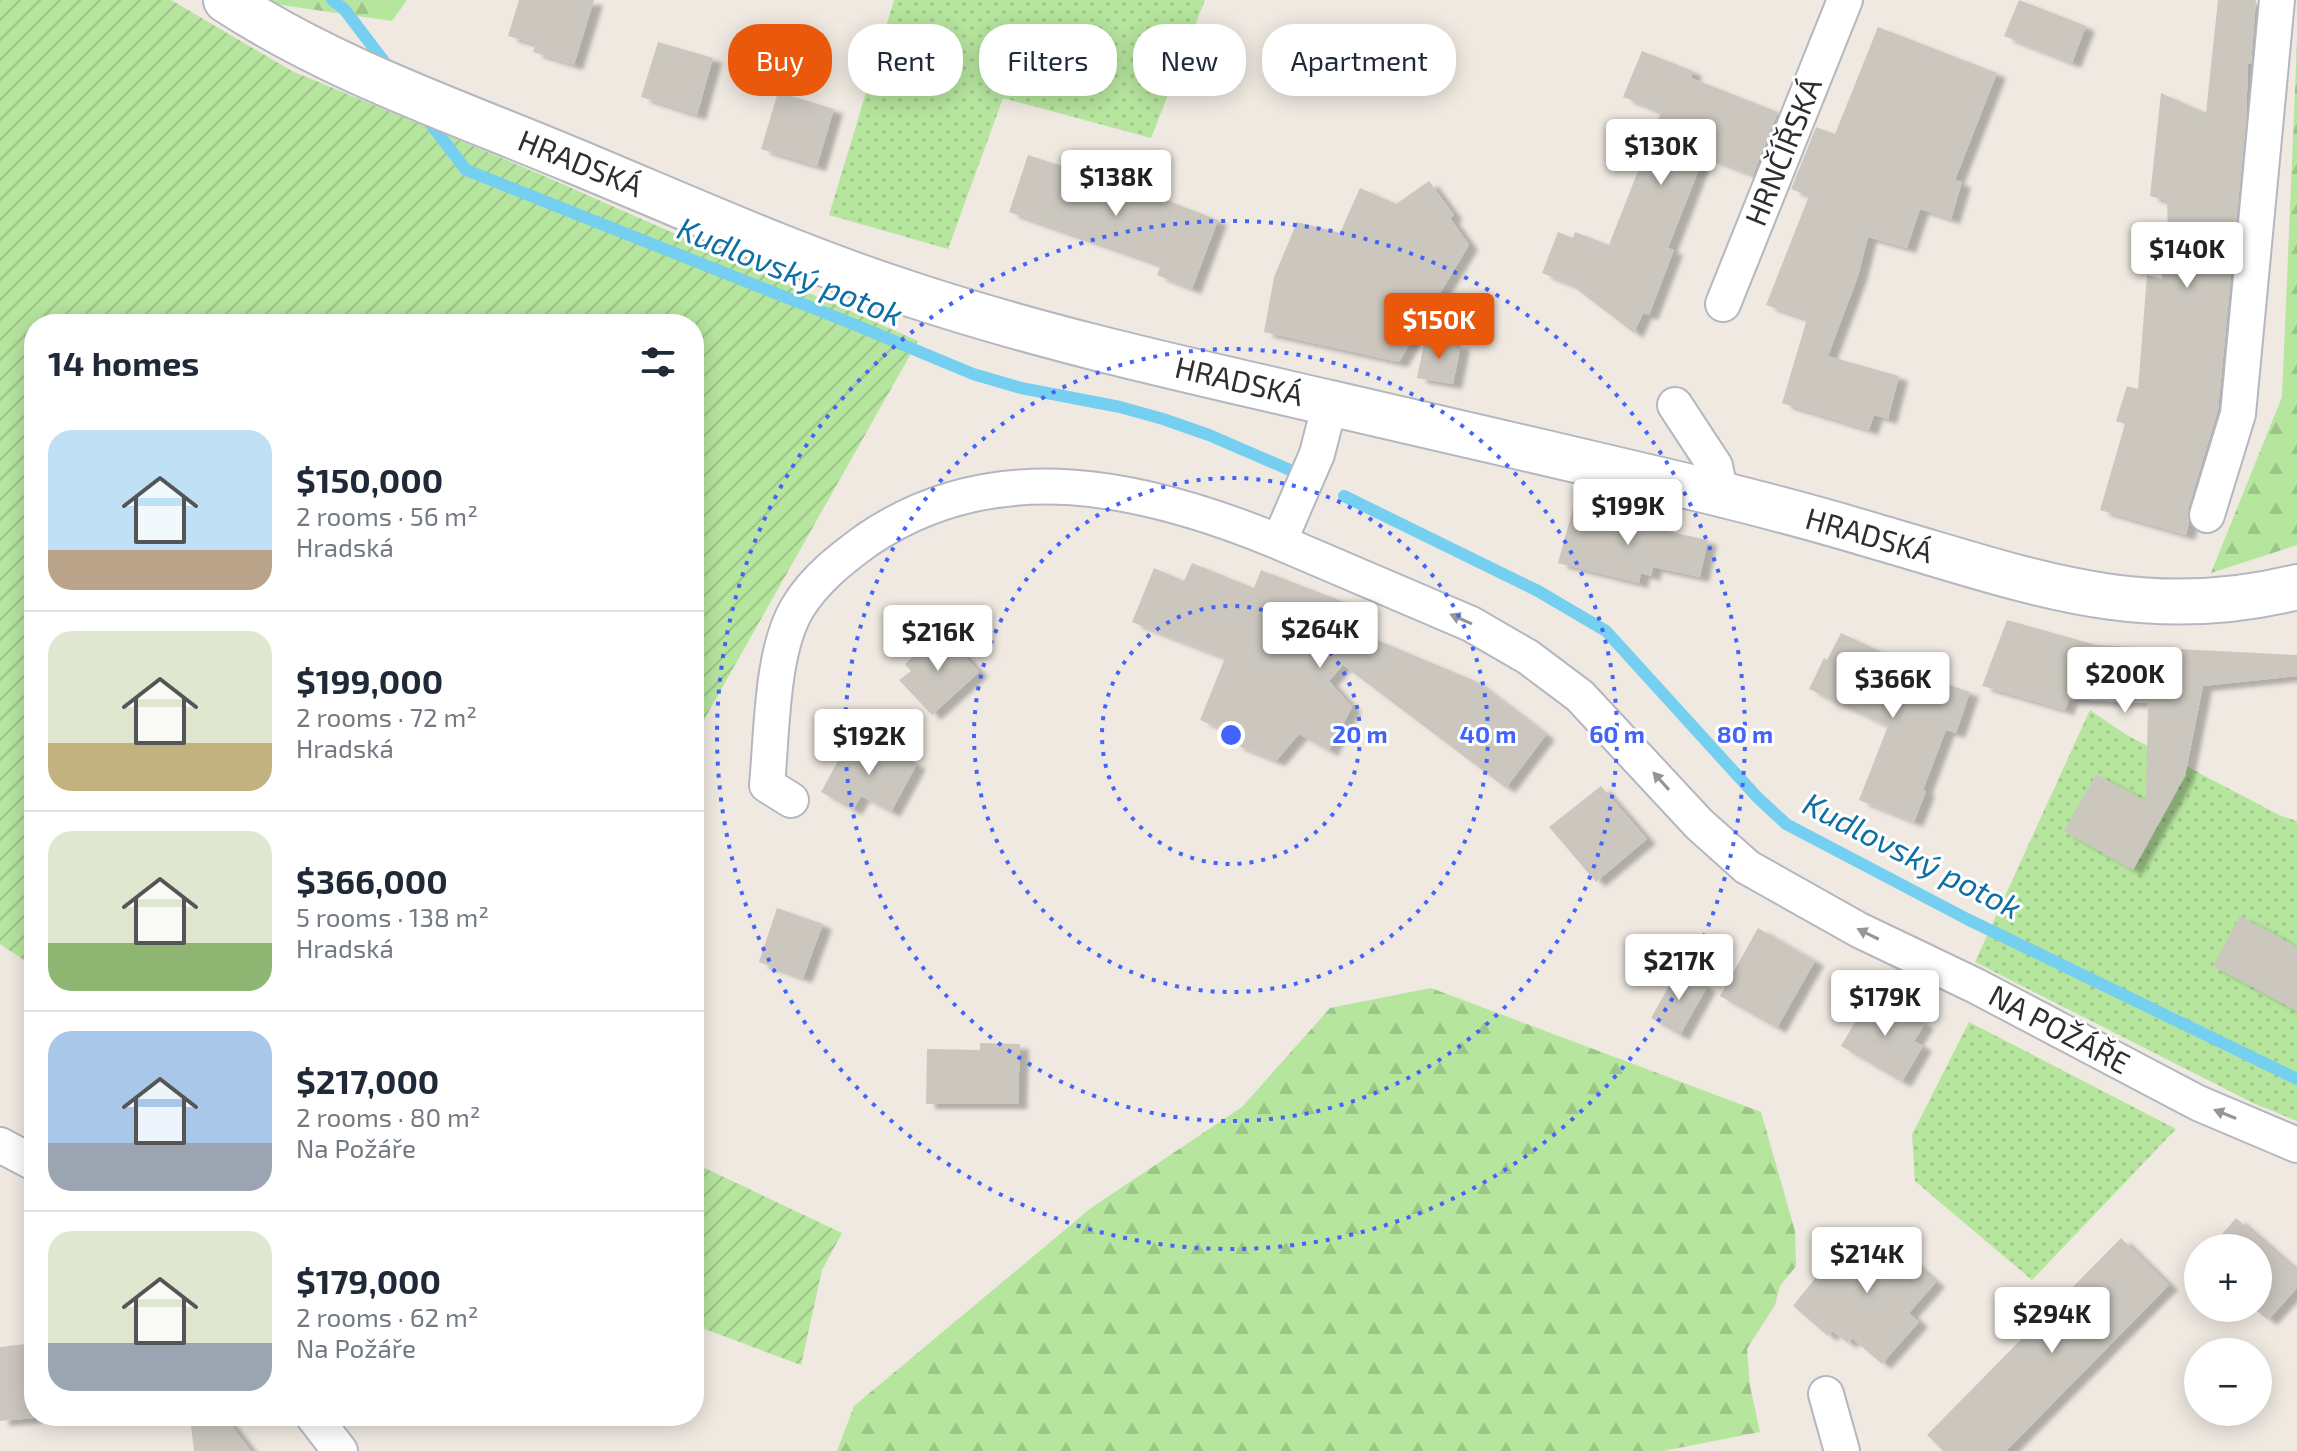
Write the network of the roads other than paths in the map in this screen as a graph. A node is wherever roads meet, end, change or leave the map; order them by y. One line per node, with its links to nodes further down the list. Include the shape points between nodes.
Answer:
1 (226, 0): 5 (street, HRADSKÁ, via 360,73 826,265 1168,366)
2 (1845, 0): 4 (street, HRNČÍŘSKÁ)
3 (2277, 0): 8 (street, via 2238,414)
4 (1723, 304)
5 (1330, 403): 7 (street, HRADSKÁ); 9 (street, via 1317,454)
6 (1675, 405): 7 (street, via 1715,466)
7 (1721, 494): 10 (street, HRADSKÁ, via 2082,594 2181,603)
8 (2207, 515)
9 (1279, 542): 11 (street, NA POŽÁŘE, via 1185,507 1081,487 1034,486 954,498 881,531 817,581 785,637 767,785); 13 (street, NA POŽÁŘE, one-way to 9, via 2198,1103 1747,867 1699,824 1580,696 1528,657 1471,624)
10 (2297, 587)
11 (791, 800)
12 (0, 1145): 14 (street)
13 (2297, 1145)
14 (24, 1158)
15 (1826, 1394): 18 (street)
16 (321, 1426): 17 (street)
17 (340, 1451)
18 (1842, 1451)

